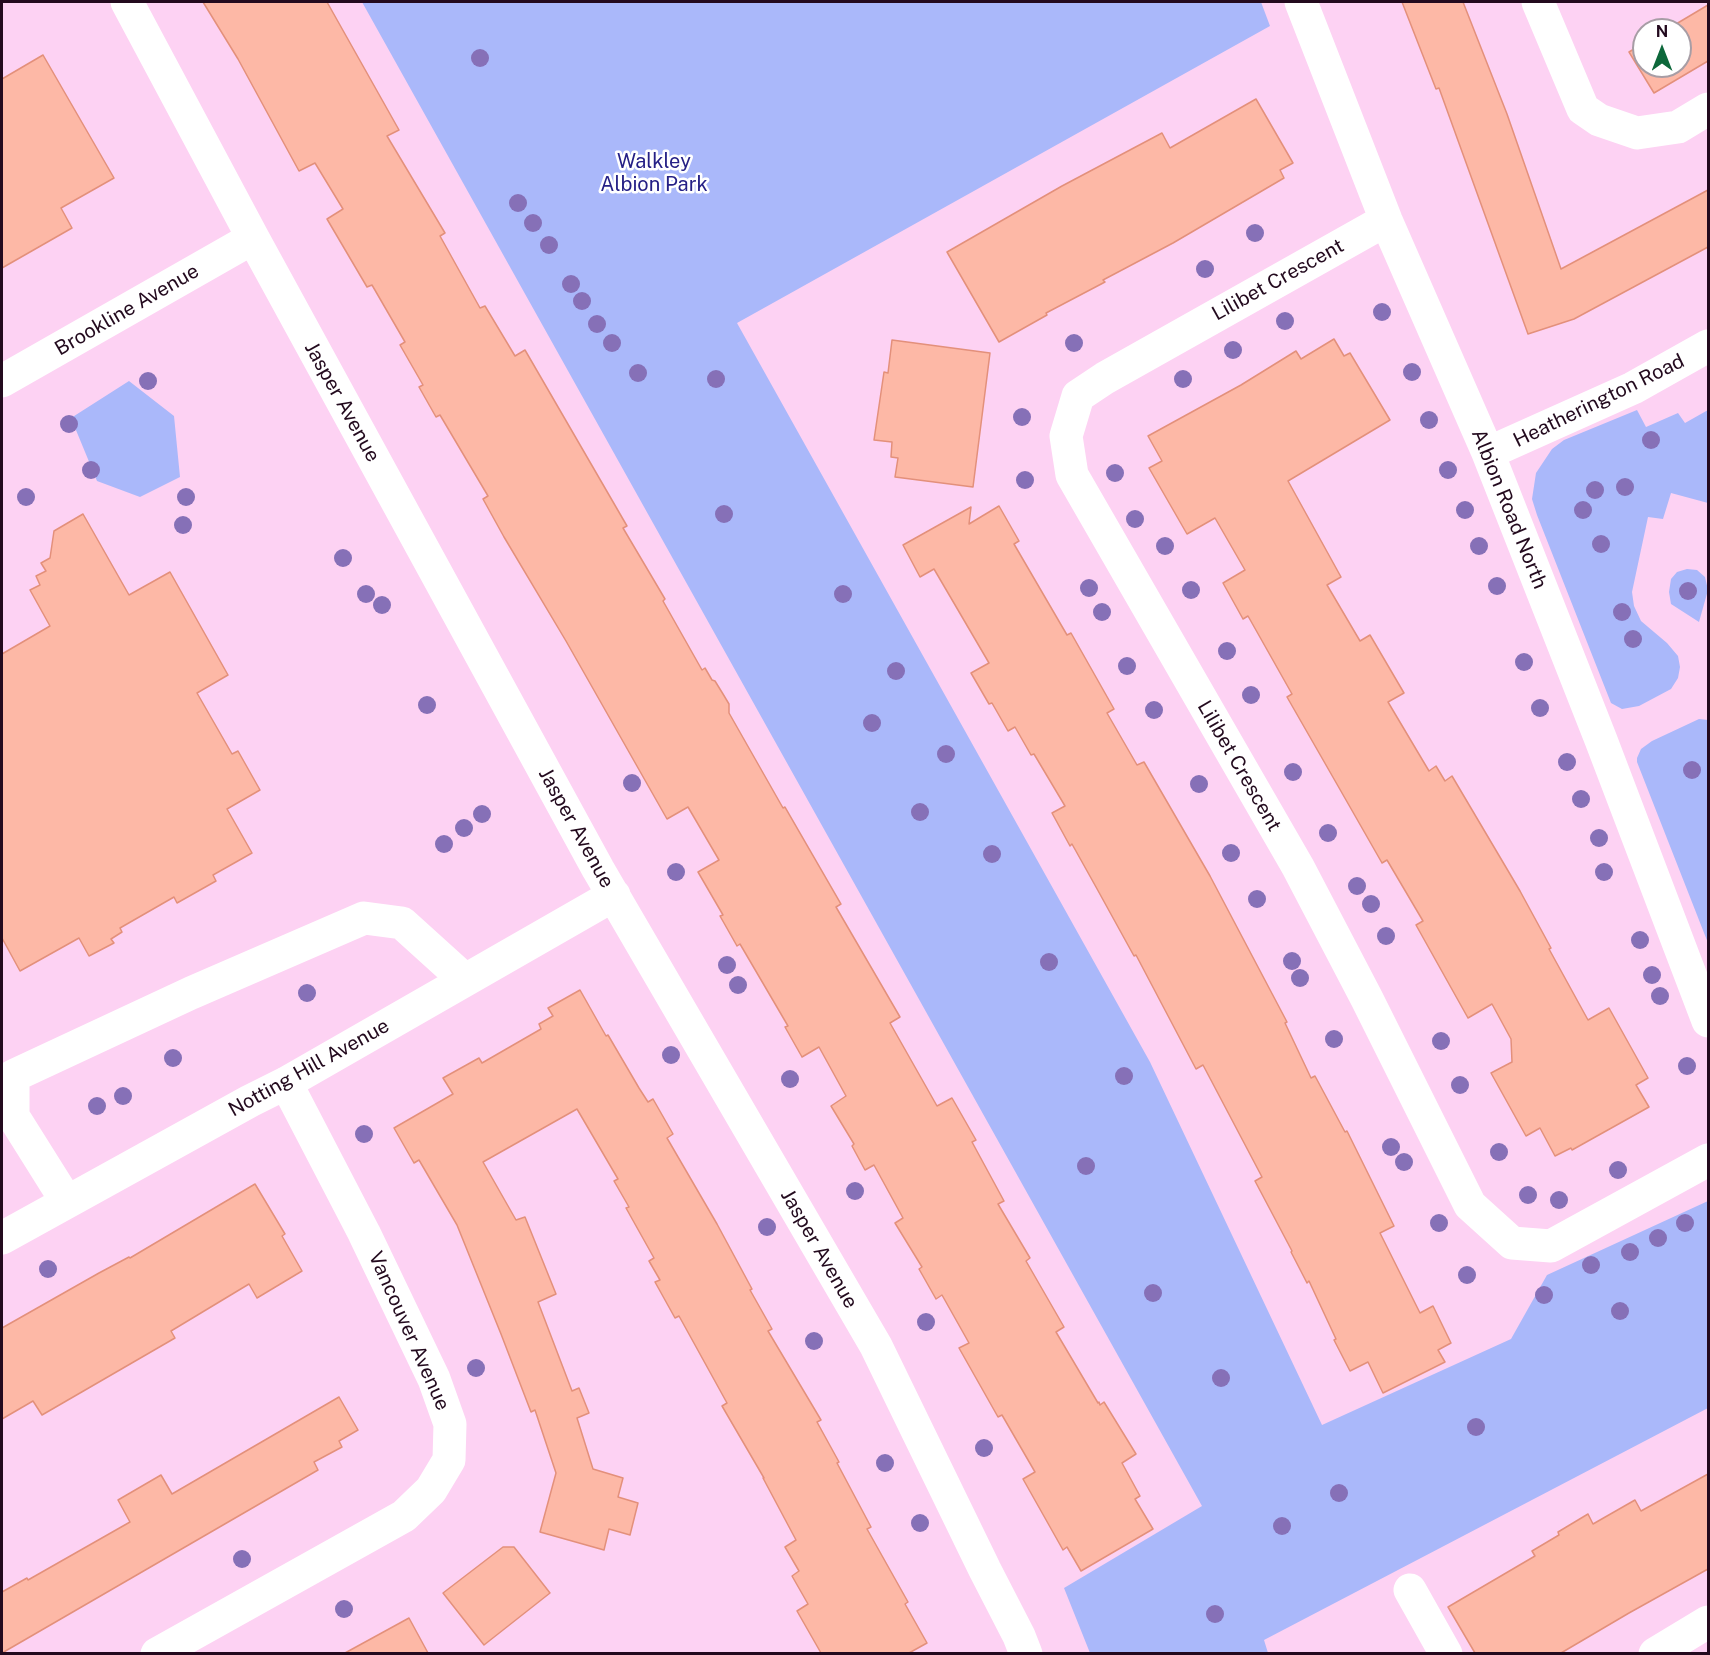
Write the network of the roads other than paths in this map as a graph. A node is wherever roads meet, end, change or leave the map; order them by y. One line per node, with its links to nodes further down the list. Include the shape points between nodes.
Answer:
1 (127, 2): 6 (street, Jasper Avenue)
2 (1301, 2): 5 (street, Albion Road North)
3 (1538, 2): 4 (street, via 1583,110 1637,133 1678,127)
4 (1708, 109)
5 (1386, 220): 9 (street, Albion Road North); 14 (street, Lilibet Crescent, via 1078,396 1066,436 1072,475 1298,867 1470,1205 1512,1243 1551,1246)
6 (253, 238): 8 (street, Brookline Avenue); 10 (street, Jasper Avenue)
7 (1708, 346): 9 (street, Heatherington Road, via 1633,388)
8 (2, 381)
9 (1488, 453): 12 (street, Albion Road North)
10 (614, 895): 11 (street, Notting Hill Avenue); 20 (street, Jasper Avenue, via 876,1346)
11 (465, 980): 13 (street, Notting Hill Avenue); 15 (street, via 402,923 364,918 13,1076 13,1116)
12 (1708, 1021)
13 (286, 1083): 15 (street, Notting Hill Avenue); 19 (street, Vancouver Avenue, via 434,1379 450,1424 448,1460 431,1490 404,1516)
14 (1708, 1160)
15 (67, 1202): 16 (street, Notting Hill Avenue)
16 (2, 1238)
17 (1410, 1590): 21 (street)
18 (1708, 1622): 22 (street)
19 (157, 1653)
20 (1026, 1653)
21 (1446, 1653)
22 (1655, 1653)

